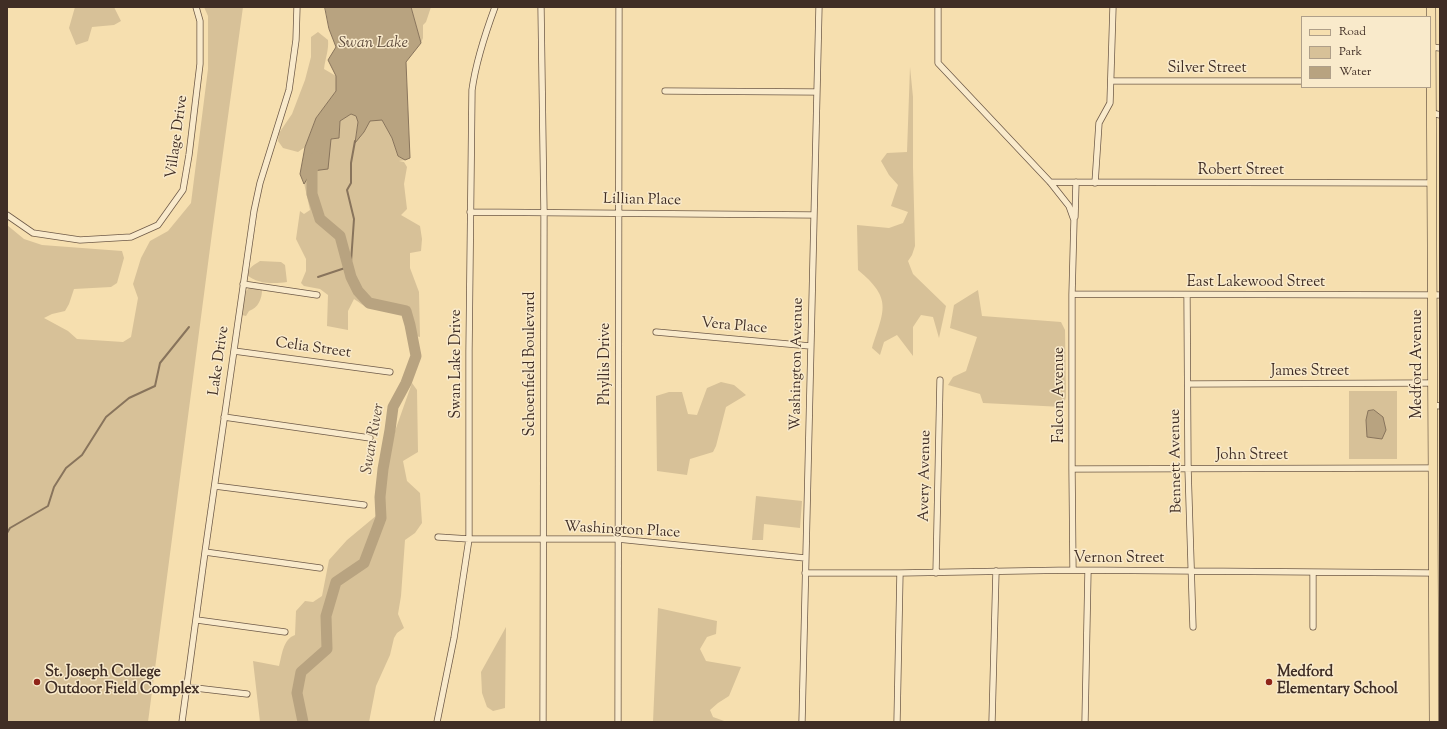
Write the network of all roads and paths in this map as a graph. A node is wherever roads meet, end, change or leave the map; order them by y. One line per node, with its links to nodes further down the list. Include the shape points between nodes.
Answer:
1 (196, 7): 24 (street, Village Drive, via 200,21 200,64 183,190 158,225 131,237 80,240 33,233)
2 (296, 7): 27 (street, Lake Drive, via 296,40 289,90 260,183)
3 (495, 7): 21 (street, Swan Lake Drive, via 474,72)
4 (541, 7): 22 (street, Schoenfield Boulevard)
5 (619, 7): 23 (street, Phyllis Drive)
6 (819, 7): 15 (street, Washington Avenue)
7 (938, 7): 17 (street, Falcon Avenue, via 938,63)
8 (1113, 7): 11 (street)
9 (1431, 7): 10 (main road, Medford Avenue)
10 (1435, 48): 13 (main road, Medford Avenue)
11 (1112, 81): 12 (street, Silver Street); 19 (street, via 1110,103 1099,123)
12 (1301, 81)
13 (1431, 81): 16 (main road, Medford Avenue)
14 (665, 91): 15 (street)
15 (817, 92): 25 (street, Washington Avenue)
16 (1436, 114): 20 (main road, Medford Avenue)
17 (1050, 182): 18 (street, Robert Street); 26 (street, Falcon Avenue, via 1069,206)
18 (1076, 182): 19 (street, Robert Street); 26 (street, Falcon Avenue)
19 (1095, 183): 20 (street, Robert Street)
20 (1432, 183): 31 (main road, Medford Avenue, via 1436,212)
21 (470, 212): 22 (street, Lillian Place); 51 (street, Swan Lake Drive)
22 (544, 213): 23 (street, Lillian Place); 49 (street, Schoenfield Boulevard)
23 (619, 213): 25 (street, Lillian Place); 50 (street, Phyllis Drive)
24 (7, 215)
25 (814, 215): 33 (street, Washington Avenue)
26 (1074, 220): 28 (street, Falcon Avenue)
27 (243, 284): 29 (street); 34 (street, Lake Drive)
28 (1072, 294): 30 (street, East Lakewood Street); 44 (street, Falcon Avenue)
29 (317, 295)
30 (1188, 295): 31 (street, East Lakewood Street); 38 (street, Bennett Avenue)
31 (1436, 295): 37 (main road, Medford Avenue)
32 (656, 332): 33 (street, Vera Place)
33 (810, 346): 53 (street, Washington Avenue)
34 (234, 351): 35 (street, Celia Street); 40 (street, Lake Drive)
35 (390, 372)
36 (940, 380): 62 (street, Avery Avenue)
37 (1432, 383): 38 (street, James Street); 39 (main road, Medford Avenue)
38 (1188, 384): 42 (street, Bennett Avenue)
39 (1436, 406): 43 (main road, Medford Avenue)
40 (224, 417): 41 (street); 45 (street, Lake Drive)
41 (370, 438)
42 (1188, 468): 43 (street, John Street); 44 (street, John Street); 58 (street, Bennett Avenue)
43 (1432, 468): 47 (main road, Medford Avenue)
44 (1072, 469): 55 (street, Falcon Avenue)
45 (215, 486): 46 (street); 52 (street, Lake Drive)
46 (364, 505)
47 (1436, 521): 63 (main road, Medford Avenue)
48 (438, 537): 51 (street, Washington Place)
49 (542, 539): 50 (street, Washington Place); 51 (street, Washington Place); 72 (street, Schoenfield Boulevard)
50 (618, 539): 53 (street, Washington Place); 73 (street, Phyllis Drive)
51 (469, 540): 71 (street, Swan Lake Drive, via 454,638)
52 (205, 552): 54 (street); 64 (street, Lake Drive)
53 (805, 558): 60 (street, Washington Avenue)
54 (320, 568)
55 (1073, 570): 56 (street, Vernon Street); 57 (street, Vernon Street)
56 (996, 571): 62 (street, Vernon Street); 76 (street)
57 (1088, 571): 58 (street, Vernon Street); 77 (street)
58 (1191, 571): 59 (street, Vernon Street); 66 (street, Bennett Avenue)
59 (1313, 572): 63 (street, Vernon Street); 65 (street)
60 (805, 573): 61 (street, Vernon Street); 74 (street, Washington Avenue)
61 (900, 573): 62 (street, Vernon Street); 75 (street)
62 (936, 573)
63 (1433, 573): 78 (main road, Medford Avenue)
64 (196, 620): 67 (street); 68 (street, Lake Drive)
65 (1313, 626)
66 (1193, 627)
67 (285, 632)
68 (187, 687): 69 (street); 70 (street, Lake Drive)
69 (246, 694)
70 (182, 722)
71 (436, 722)
72 (543, 722)
73 (618, 722)
74 (802, 722)
75 (897, 722)
76 (992, 722)
77 (1085, 722)
78 (1434, 722)

